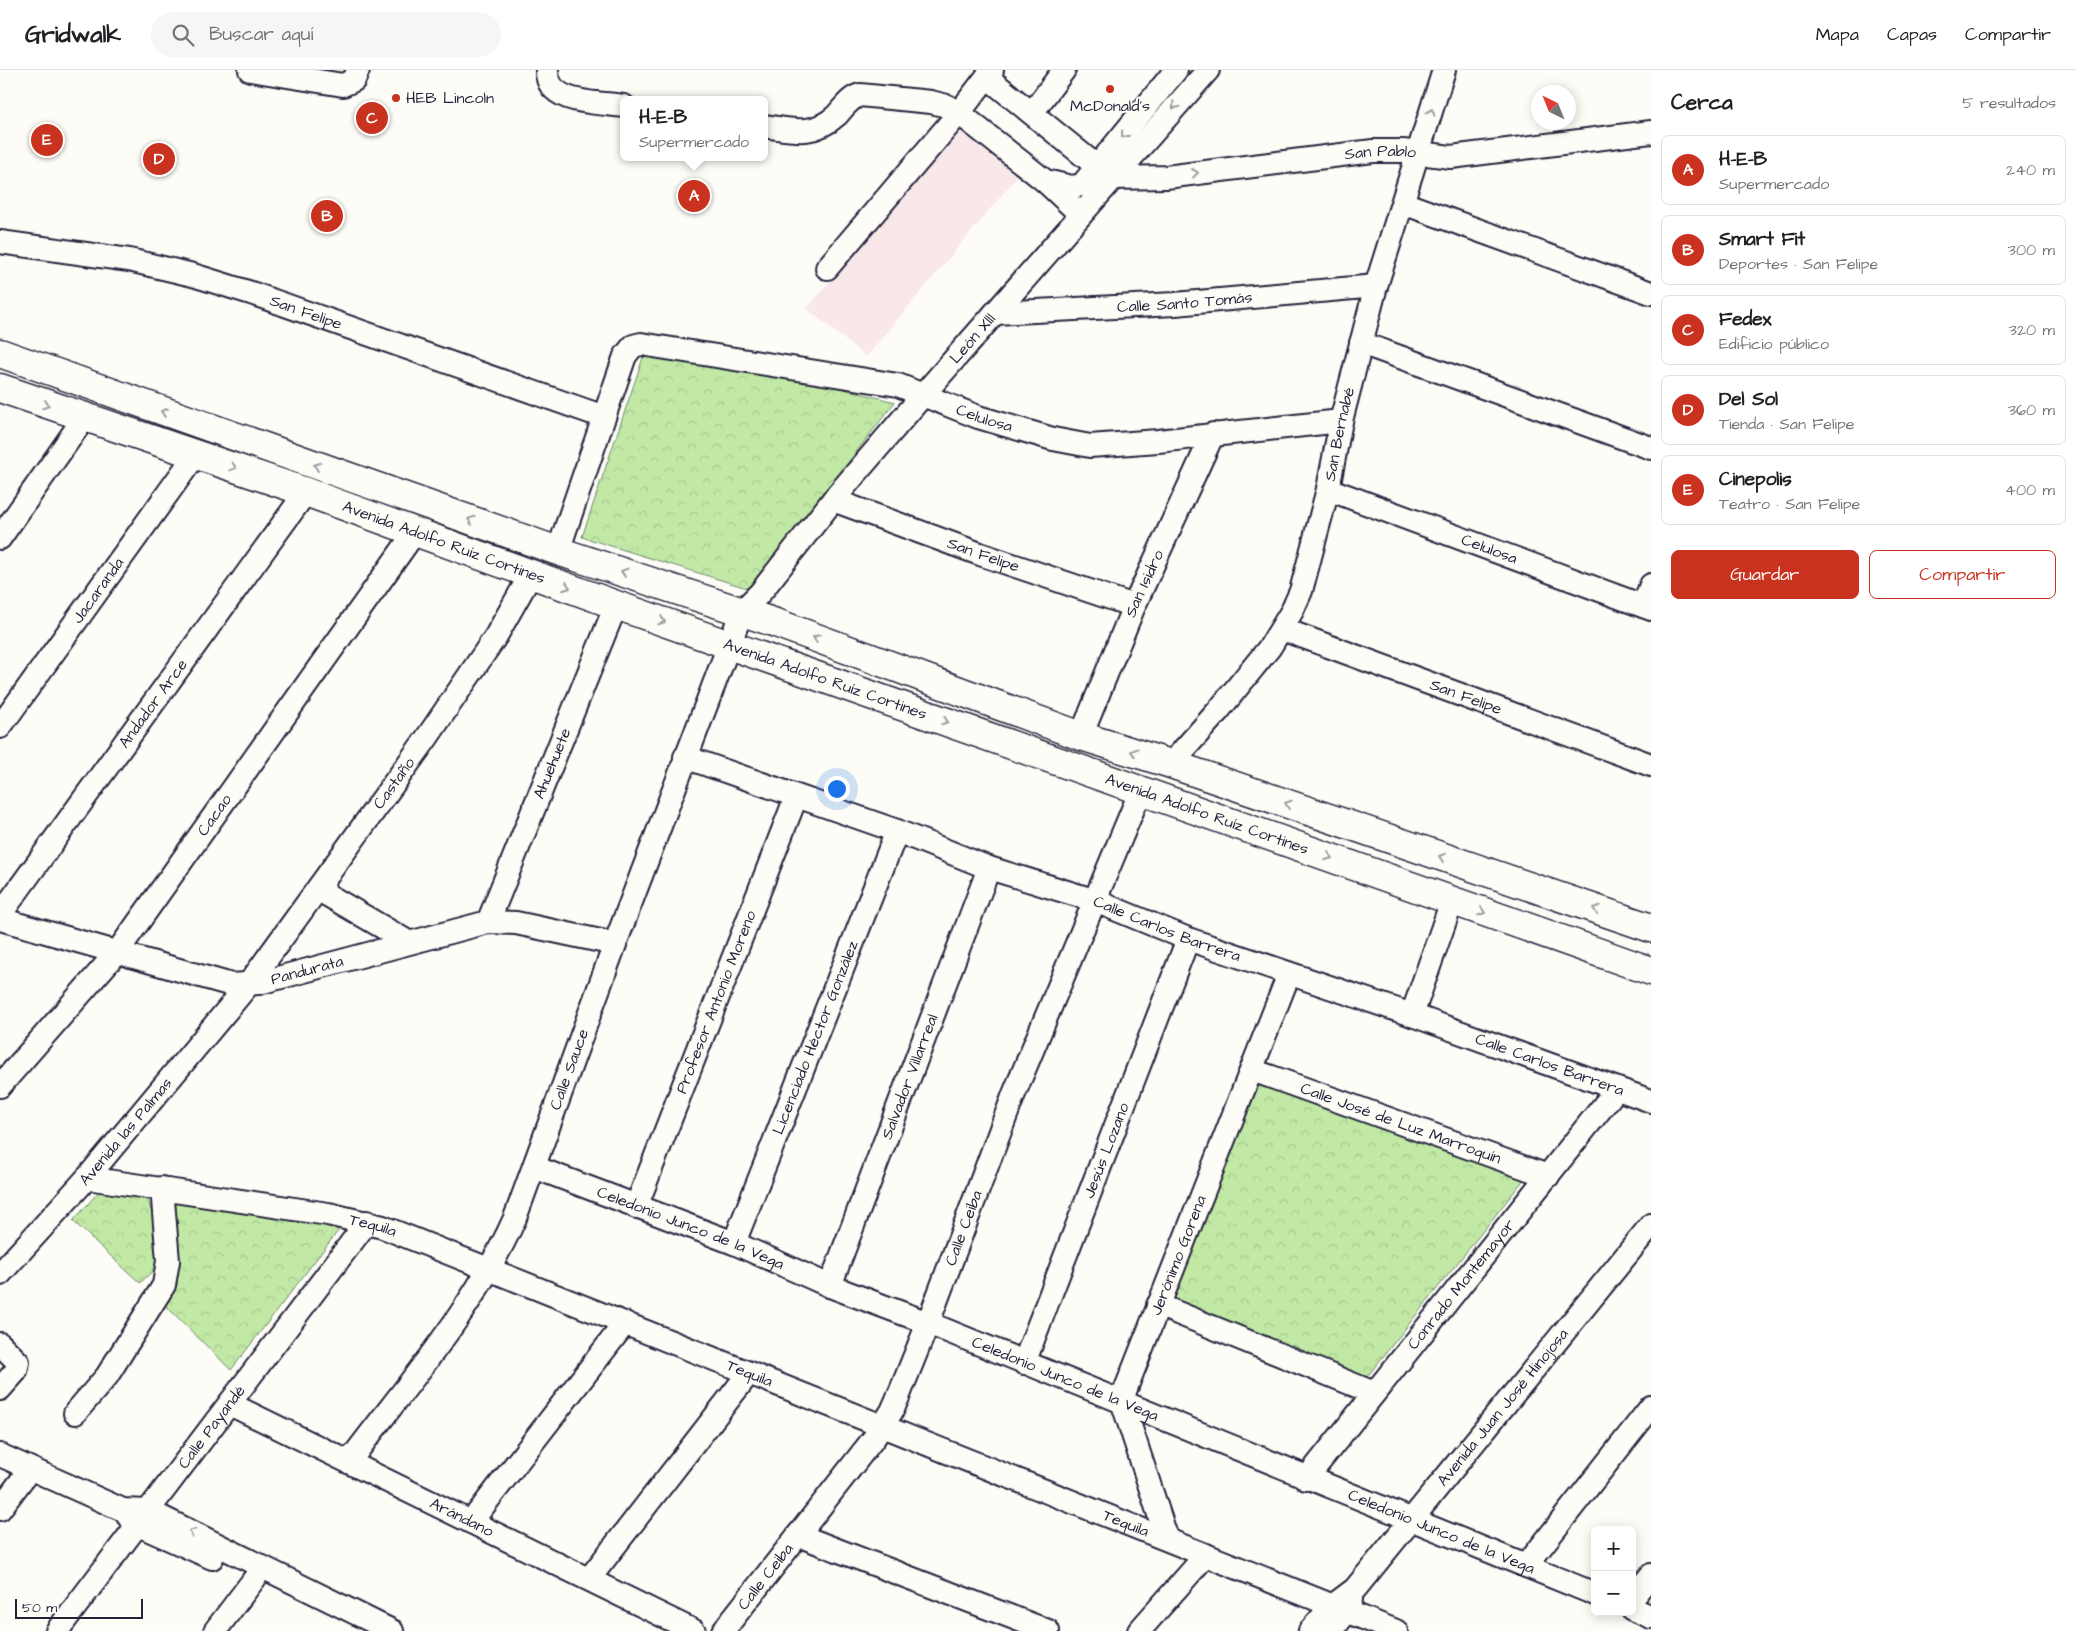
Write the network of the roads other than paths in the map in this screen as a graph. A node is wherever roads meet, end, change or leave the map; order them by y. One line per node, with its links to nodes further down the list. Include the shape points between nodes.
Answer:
1 (251, 70): 2 (street, via 343,84 354,80)
2 (358, 70)
3 (547, 70): 9 (street, via 551,88 561,96)
4 (1064, 70): 11 (street)
5 (1176, 70): 16 (street, one-way to 16)
6 (1208, 70): 14 (street, León Xlll, one-way to 14)
7 (1444, 70): 15 (street, San Bernabé, one-way to 7)
8 (989, 74): 10 (street); 11 (street)
9 (620, 105)
10 (959, 113): 12 (street, via 931,102 860,95 851,99 819,128 802,131); 18 (street); 22 (street)
11 (1032, 113): 16 (street)
12 (768, 127)
13 (1651, 132): 15 (street, San Pablo, via 1451,157)
14 (1145, 139): 16 (street, León Xlll); 17 (street, via 1152,161)
15 (1417, 154): 17 (street, San Pablo, one-way to 15, via 1373,151); 19 (street, San Bernabé)
16 (1105, 172): 17 (street, San Pablo); 18 (street, via 1078,186); 20 (street, León Xlll)
17 (1166, 177)
18 (1045, 181): 20 (street)
19 (1403, 203): 23 (street, San Bernabé); 24 (street)
20 (1080, 214): 25 (street, León Xlll)
21 (0, 242): 30 (street, San Felipe, via 129,260 193,275)
22 (827, 268)
23 (1376, 286): 25 (street, Calle Santo Tomás, via 1175,304); 26 (street, San Bernabé)
24 (1651, 293)
25 (994, 313): 29 (street, León Xlll)
26 (1361, 343): 32 (street, San Bernabé); 34 (street)
27 (0, 353): 41 (main road, Avenida Adolfo Ruíz Cortines, one-way to 27)
28 (0, 388): 31 (main road, Avenida Adolfo Ruíz Cortines, one-way to 31)
29 (922, 395): 30 (street, Celulosa, via 882,382 646,344 633,346 625,356); 33 (street, Celulosa, via 978,417 1072,444 1110,446); 38 (street, León Xlll)
30 (604, 417): 41 (street)
31 (84, 418): 35 (main road, Avenida Adolfo Ruíz Cortines); 40 (street)
32 (1341, 421): 33 (street, Celulosa); 36 (street, San Bernabé)
33 (1213, 434): 45 (street, San Isidro)
34 (1651, 448)
35 (196, 454): 37 (main road, Avenida Adolfo Ruíz Cortines, one-way to 37); 50 (street, Jacaranda)
36 (1328, 489): 46 (street, Celulosa); 48 (street, San Bernabé, via 1301,591)
37 (306, 492): 39 (main road, Avenida Adolfo Ruíz Cortines); 62 (street, Andador Arce)
38 (832, 500): 45 (street, San Felipe); 47 (street, León Xlll)
39 (416, 532): 42 (main road, Avenida Adolfo Ruíz Cortines); 69 (street, Cacao)
40 (0, 538)
41 (558, 550): 47 (main road, Avenida Adolfo Ruíz Cortines, one-way to 41)
42 (531, 574): 44 (main road, Avenida Adolfo Ruíz Cortines, one-way to 44); 59 (street, Castaño, via 477,664)
43 (1651, 585): 46 (street)
44 (616, 605): 49 (main road, Avenida Adolfo Ruíz Cortines, one-way to 49); 64 (street, Ahuehuete)
45 (1134, 606): 51 (street, San Isidro)
46 (1647, 608)
47 (742, 611): 49 (street, León Xlll); 51 (main road, Avenida Adolfo Ruíz Cortines, one-way to 47)
48 (1282, 629): 53 (street, San Bernabé, via 1218,711); 54 (street, San Felipe)
49 (728, 644): 52 (street, Calle Sauce); 55 (main road, Avenida Adolfo Ruíz Cortines, one-way to 55)
50 (0, 727)
51 (1081, 736): 53 (main road, Avenida Adolfo Ruíz Cortines, one-way to 51)
52 (685, 757): 56 (street, Calle Carlos Barrera); 68 (street, Calle Sauce)
53 (1171, 764): 65 (main road, Avenida Adolfo Ruíz Cortines, one-way to 53)
54 (1651, 766)
55 (1141, 790): 60 (street, Calle Ceiba); 61 (main road, Avenida Adolfo Ruíz Cortines, one-way to 61)
56 (796, 797): 57 (street, Calle Carlos Barrera); 82 (street, Profesor Antonio Moreno)
57 (897, 831): 58 (street, Calle Carlos Barrera); 85 (street, Licenciado Héctor González)
58 (988, 868): 60 (street, Calle Carlos Barrera); 88 (street, Salvador Villarreal)
59 (319, 890): 67 (street); 72 (street, Castaño)
60 (1093, 900): 66 (street, Calle Carlos Barrera); 91 (street, Calle Ceiba, via 1014,1094)
61 (1452, 901): 70 (main road, Avenida Adolfo Ruíz Cortines, one-way to 70); 73 (street)
62 (0, 915)
63 (0, 919): 69 (street, Pandurata)
64 (488, 922): 67 (street, Pandurata); 68 (street, Pandurata, via 516,923)
65 (1651, 928)
66 (1188, 939): 71 (street, Calle Carlos Barrera); 93 (street, Jesús Lozano)
67 (408, 942): 72 (street, Pandurata)
68 (614, 944): 78 (street, Calle Sauce)
69 (118, 951): 72 (street, Pandurata, via 219,982); 75 (street, Cacao)
70 (1651, 971)
71 (1289, 974): 73 (street, Calle Carlos Barrera); 74 (street, Jerónimo Gorena)
72 (248, 985): 80 (street, Avenida las Palmas)
73 (1412, 1015): 76 (street, Calle Carlos Barrera)
74 (1252, 1070): 79 (street, Calle José de Luz Marroquín); 89 (street, Jerónimo Gorena)
75 (0, 1086)
76 (1616, 1090): 77 (street, Calle Carlos Barrera); 79 (street, Conrado Montemayor)
77 (1651, 1101)
78 (534, 1167): 82 (street, Celedonio Junco de la Vega); 86 (street, Calle Sauce, via 515,1218)
79 (1548, 1176): 96 (street, Conrado Montemayor)
80 (87, 1178): 81 (street, Tequila); 87 (street, Avenida las Palmas)
81 (162, 1188): 83 (street, Tequila); 100 (street, via 168,1272 160,1295 107,1376)
82 (636, 1207): 85 (street, Celedonio Junco de la Vega)
83 (367, 1222): 86 (street, Tequila); 97 (street, Calle Payandé)
84 (1651, 1225): 108 (street, Avenida Juan José Hinojosa)
85 (734, 1243): 88 (street, Celedonio Junco de la Vega)
86 (489, 1270): 90 (street, Tequila); 103 (street, Calle Sauce, via 449,1329)
87 (0, 1274)
88 (830, 1286): 91 (street, Celedonio Junco de la Vega)
89 (1158, 1305): 96 (street); 98 (street, Jerónimo Gorena, via 1129,1378)
90 (625, 1323): 94 (street, Tequila); 109 (street)
91 (928, 1323): 93 (street, Celedonio Junco de la Vega); 101 (street, Calle Ceiba)
92 (0, 1344): 95 (street, via 18,1362 16,1371)
93 (1024, 1363): 98 (street, Celedonio Junco de la Vega)
94 (749, 1374): 101 (street, Tequila); 116 (street)
95 (0, 1389)
96 (1374, 1393): 105 (street, Conrado Montemayor)
97 (230, 1404): 103 (street, Arándano); 107 (street, Calle Payandé)
98 (1123, 1404): 105 (street, Celedonio Junco de la Vega); 111 (street)
99 (1651, 1407): 113 (street)
100 (75, 1413)
101 (883, 1426): 110 (street, Calle Ceiba); 111 (street, Tequila)
102 (0, 1455): 104 (street)
103 (348, 1462): 109 (street, Arándano)
104 (30, 1469): 106 (street); 107 (street)
105 (1306, 1479): 108 (street, Celedonio Junco de la Vega)
106 (0, 1509)
107 (137, 1515): 115 (street); 122 (street, Calle Payandé); 125 (street, one-way to 107)
108 (1413, 1521): 113 (street, Celedonio Junco de la Vega); 119 (street, Avenida Juan José Hinojosa)
109 (471, 1522): 116 (street, Arándano)
110 (798, 1534): 127 (street, Calle Ceiba); 128 (street)
111 (1168, 1539): 112 (street, Tequila)
112 (1206, 1555): 119 (street, Tequila); 129 (street)
113 (1526, 1566): 117 (street, Celedonio Junco de la Vega)
114 (1651, 1575): 118 (street)
115 (256, 1578): 123 (street); 124 (street)
116 (589, 1579): 126 (street, Arándano)
117 (1591, 1592)
118 (1636, 1593)
119 (1339, 1609): 130 (street, Avenida Juan José Hinojosa); 131 (street, Avenida Juan José Hinojosa); 132 (street, Tequila)
120 (1636, 1611): 121 (street)
121 (1651, 1617)
122 (57, 1631)
123 (215, 1631)
124 (359, 1631)
125 (392, 1631)
126 (694, 1631)
127 (723, 1631)
128 (1048, 1631)
129 (1139, 1631)
130 (1310, 1631)
131 (1332, 1631)
132 (1396, 1631)

